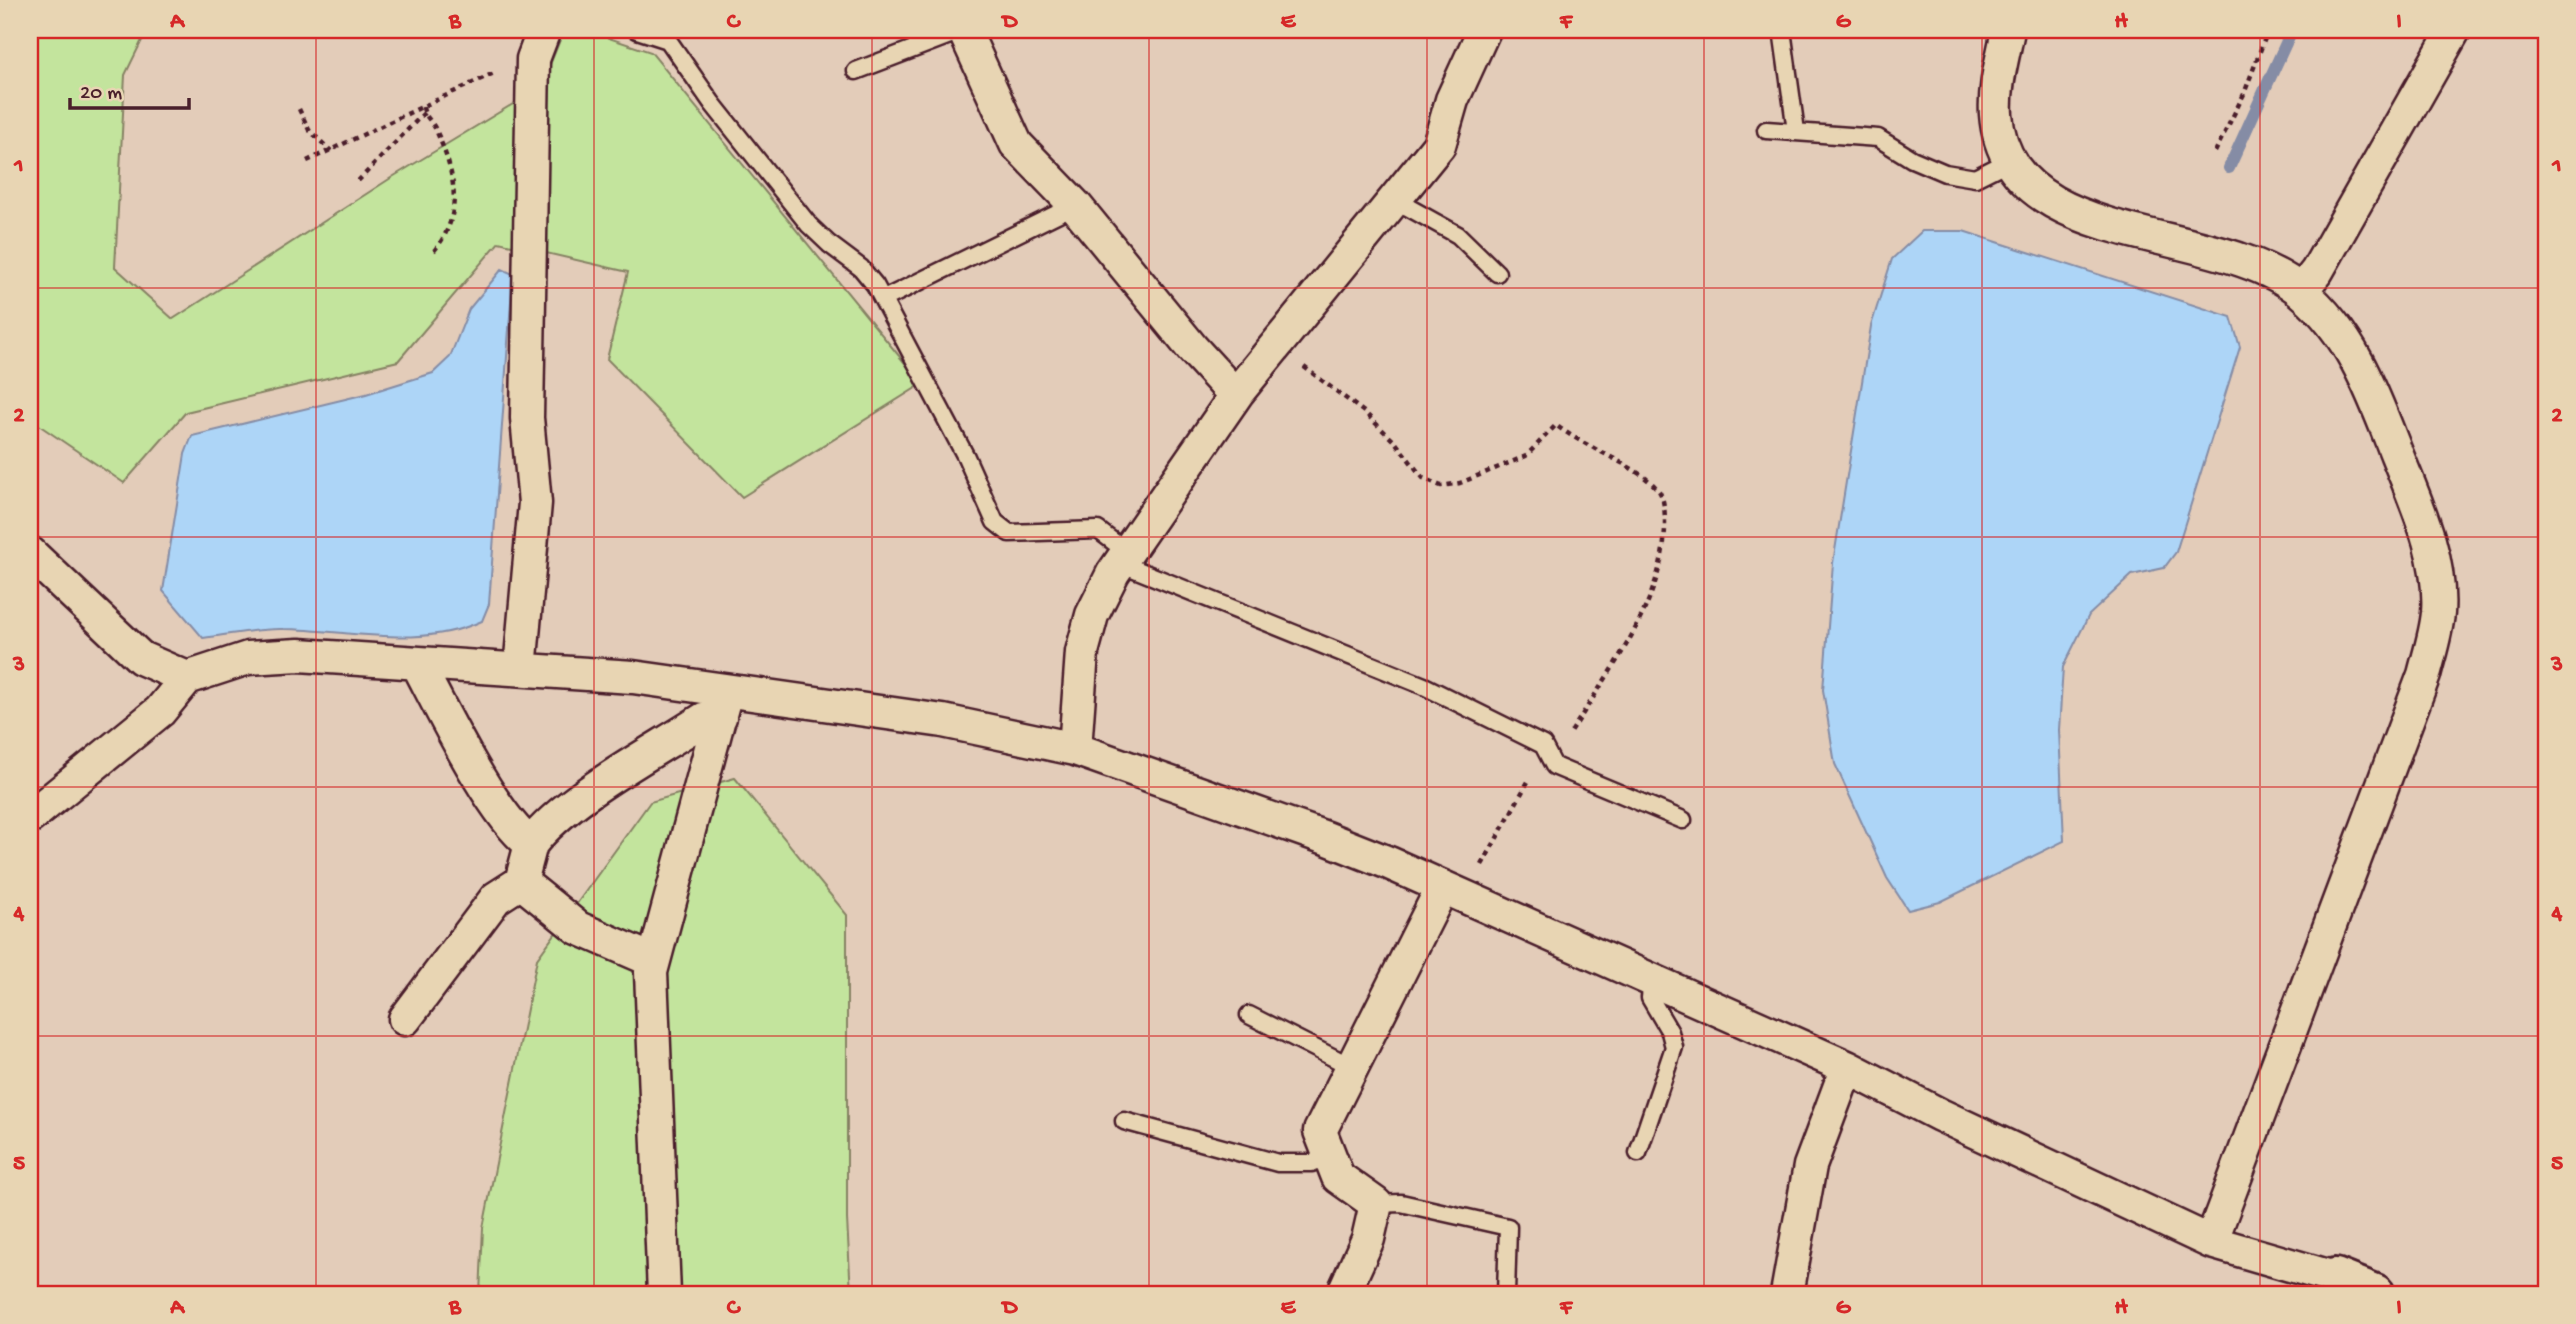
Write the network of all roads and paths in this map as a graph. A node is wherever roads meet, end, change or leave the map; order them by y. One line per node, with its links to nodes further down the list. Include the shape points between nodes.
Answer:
1 (544, 30): 9 (street)
2 (637, 30): 25 (lane, via 668,40 809,225 862,268)
3 (964, 30): 10 (lane); 21 (street, via 1016,144)
4 (1484, 30): 20 (street, via 1452,100 1439,145)
5 (1782, 30): 14 (lane)
6 (2008, 30): 17 (street, via 1996,110 2002,144)
7 (2268, 30): 16 (path)
8 (2454, 30): 24 (street, via 2317,271)
9 (533, 59): 12 (path, via 503,68); 31 (street, via 527,418 535,503)
10 (856, 71)
11 (299, 109): 15 (path, via 309,130)
12 (423, 110): 15 (path); 19 (path); 22 (path, via 450,160 455,190 453,216 445,238)
13 (1766, 130): 14 (lane)
14 (1796, 131): 17 (lane, via 1878,138 1945,173 1975,178)
15 (331, 151): 18 (path)
16 (2215, 152)
17 (2011, 160): 24 (street, via 2050,203 2073,214 2222,252)
18 (307, 161)
19 (358, 181)
20 (1395, 200): 23 (lane, via 1458,235); 26 (street)
21 (1075, 205): 25 (lane); 27 (street)
22 (433, 252)
23 (1497, 273)
24 (2301, 291): 51 (street, via 2340,334 2363,371 2420,511 2435,562 2438,613 2424,675)
25 (884, 299): 29 (lane, via 995,522 1009,533 1098,530)
26 (1276, 345): 27 (street); 35 (path, via 1364,412 1423,478 1441,486 1526,456 1556,425 1574,440 1644,477 1660,492 1665,516 1659,579 1560,749)
27 (1235, 395): 29 (street)
28 (30, 552): 32 (street, via 141,658)
29 (1124, 558): 34 (street, via 1092,615 1083,652); 35 (lane, via 1424,686 1544,745)
30 (418, 663): 31 (street); 32 (street, via 299,655 248,658); 38 (street, via 494,799 519,836)
31 (520, 669): 33 (street, via 633,677)
32 (187, 678): 36 (street, via 160,710)
33 (723, 704): 34 (street, via 943,721); 38 (street, via 573,804 546,824); 41 (street)
34 (1075, 749): 40 (street, via 1326,838)
35 (1550, 755): 37 (lane, via 1554,766); 40 (path, via 1540,760)
36 (30, 817)
37 (1683, 820)
38 (530, 844): 39 (street)
39 (521, 882): 41 (street, via 578,928); 44 (street, via 496,898)
40 (1453, 892): 42 (street); 45 (street)
41 (654, 961): 53 (street, via 651,986)
42 (1652, 980): 46 (street); 48 (lane, via 1650,998 1674,1047)
43 (1249, 1015): 45 (lane)
44 (405, 1019)
45 (1352, 1067): 49 (street, via 1320,1132)
46 (1847, 1067): 51 (street); 56 (street, via 1810,1166)
47 (1124, 1121): 49 (lane, via 1278,1163 1312,1163)
48 (1638, 1153)
49 (1330, 1155): 50 (street, via 1338,1177)
50 (1376, 1203): 54 (street, via 1368,1239); 55 (lane, via 1401,1203 1508,1227)
51 (2211, 1242): 52 (street)
52 (2335, 1278): 57 (street)
53 (664, 1294)
54 (1343, 1294)
55 (1506, 1294)
56 (1787, 1294)
57 (2375, 1294)

